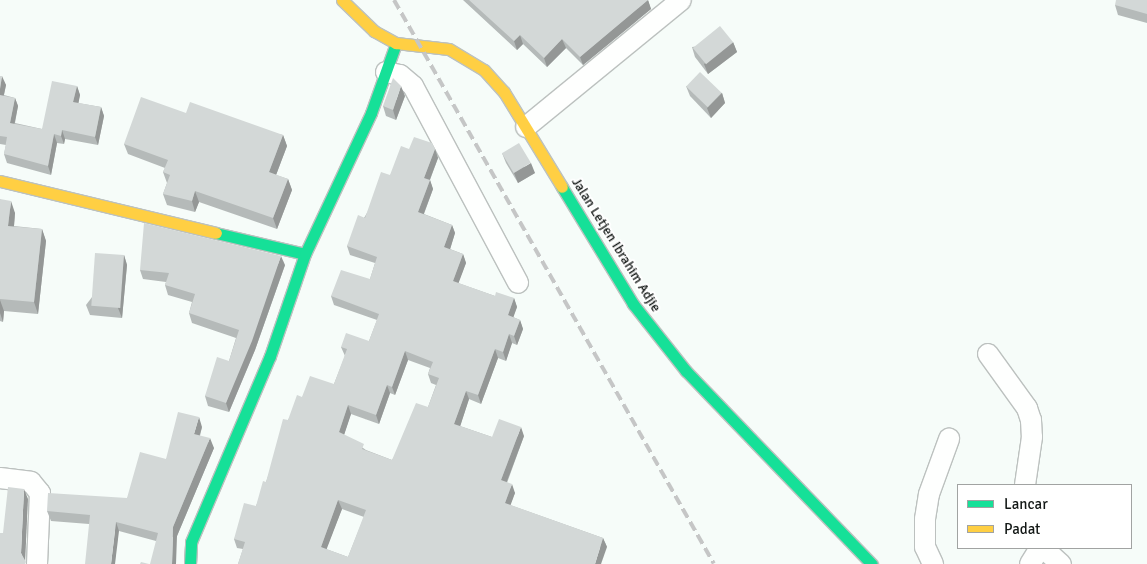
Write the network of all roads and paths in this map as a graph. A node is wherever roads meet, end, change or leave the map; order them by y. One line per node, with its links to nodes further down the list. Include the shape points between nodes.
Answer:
1 (342, 0): 3 (main road, Jalan Letjen Ibrahim Adjie, via 374,31)
2 (681, 0): 5 (street)
3 (396, 43): 4 (main road); 5 (main road, Jalan Letjen Ibrahim Adjie, via 449,49 484,70 504,92)
4 (386, 72): 7 (main road, via 371,113); 8 (street, via 400,75 412,86)
5 (526, 127): 17 (main road, Jalan Letjen Ibrahim Adjie, via 633,304 686,371)
6 (0, 181): 7 (main road)
7 (305, 254): 16 (main road, via 270,356 191,542)
8 (518, 283)
9 (988, 354): 12 (street, via 1027,408 1031,420 1032,437)
10 (949, 439): 18 (street, via 929,494 925,519 925,547)
11 (0, 478): 15 (street, via 31,482 40,492)
12 (1025, 484)
13 (1040, 549): 19 (street)
14 (1042, 549): 20 (street)
15 (37, 564)
16 (190, 564)
17 (872, 564)
18 (933, 564)
19 (1030, 564)
20 (1061, 564)

